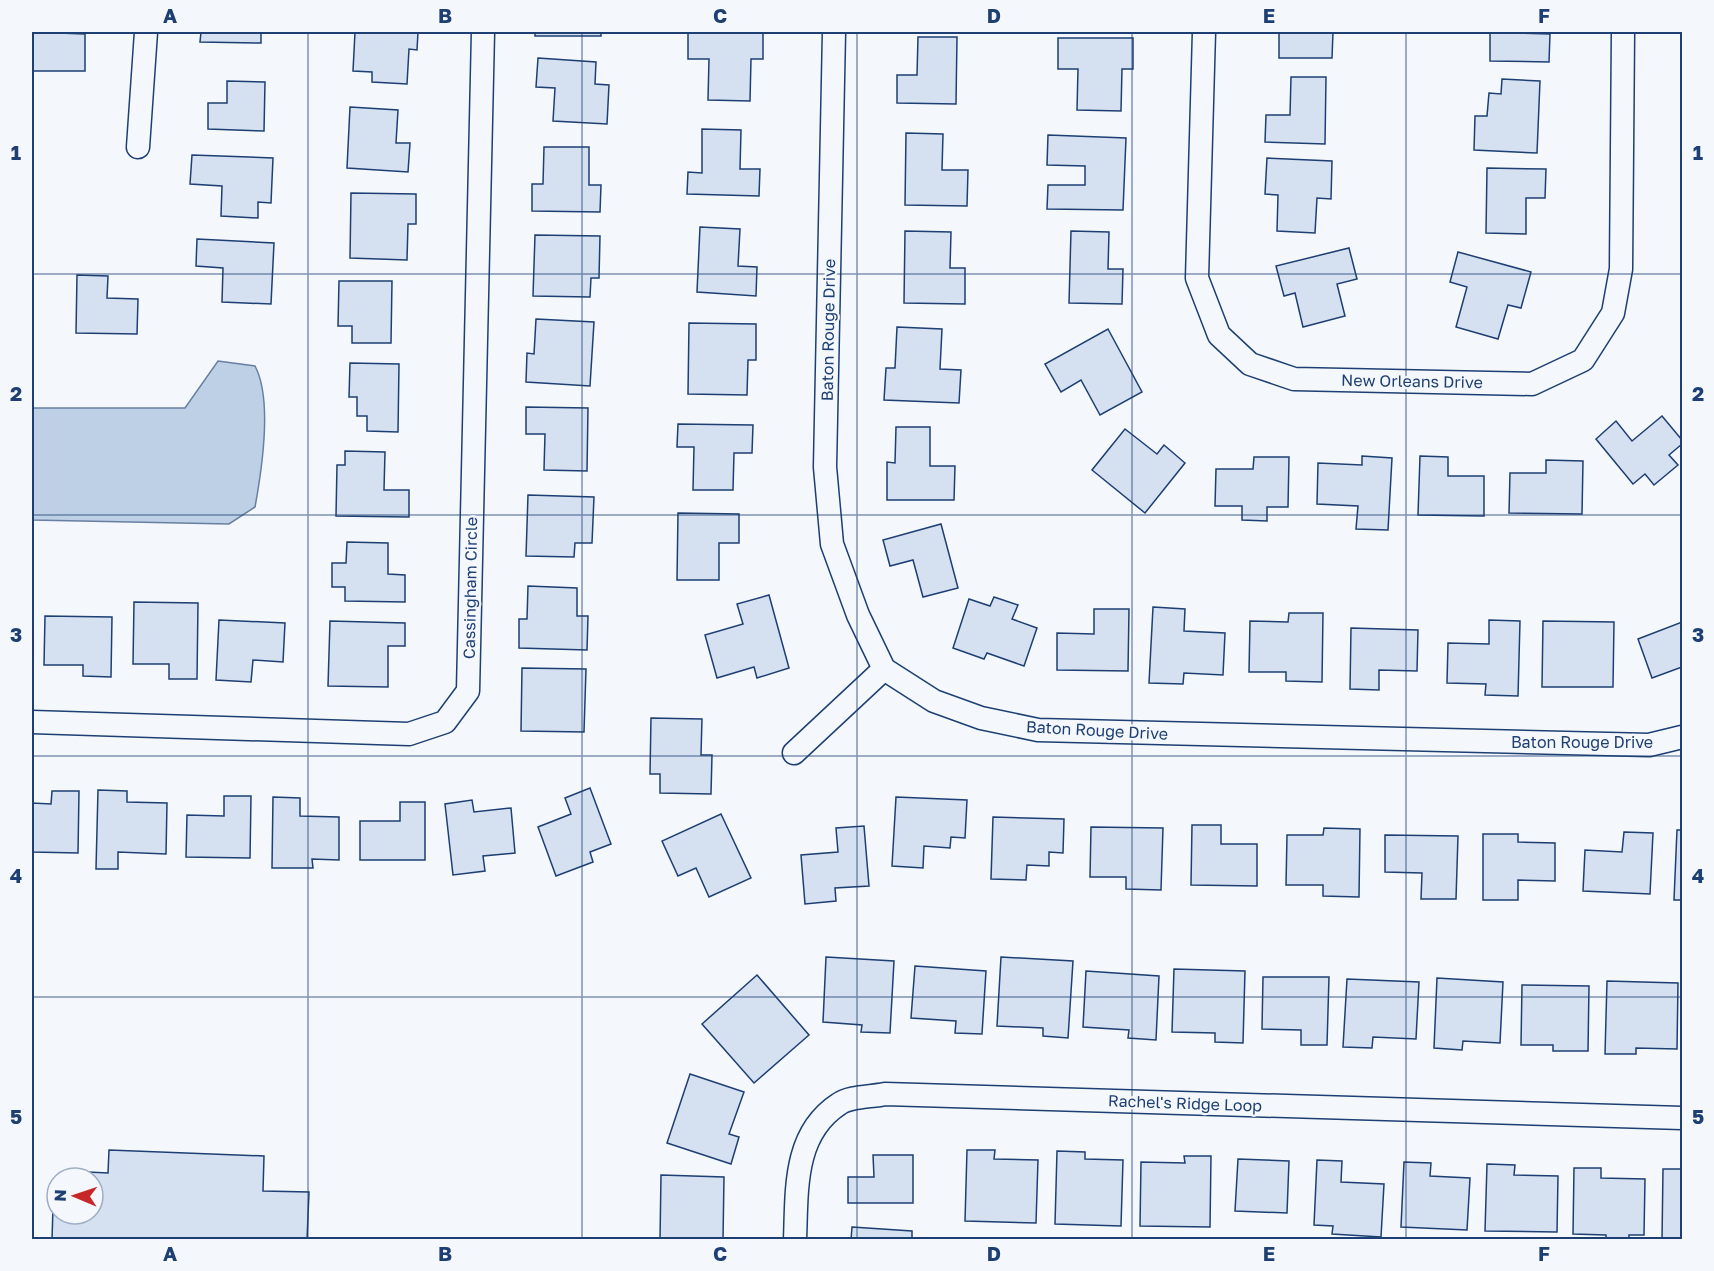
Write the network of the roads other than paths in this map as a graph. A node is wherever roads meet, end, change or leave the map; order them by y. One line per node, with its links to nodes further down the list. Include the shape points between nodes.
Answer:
1 (146, 32): 6 (street)
2 (483, 32): 8 (street, Cassingham Circle, via 468,691 445,722 409,734)
3 (834, 32): 7 (street, Baton Rouge Drive, via 825,467 832,544 858,615)
4 (1204, 32): 5 (street, New Orleans Drive, via 1197,278 1219,335 1250,364 1294,379 1532,384 1583,360 1613,313 1621,269)
5 (1623, 32)
6 (138, 147)
7 (884, 669): 9 (street, Baton Rouge Drive, via 934,701 981,718 1038,730 1649,745); 10 (street)
8 (32, 722)
9 (1683, 737)
10 (794, 753)
11 (1683, 1118): 12 (street, Rachel's Ridge Loop, via 885,1095 841,1102 811,1130 797,1171)
12 (795, 1239)

